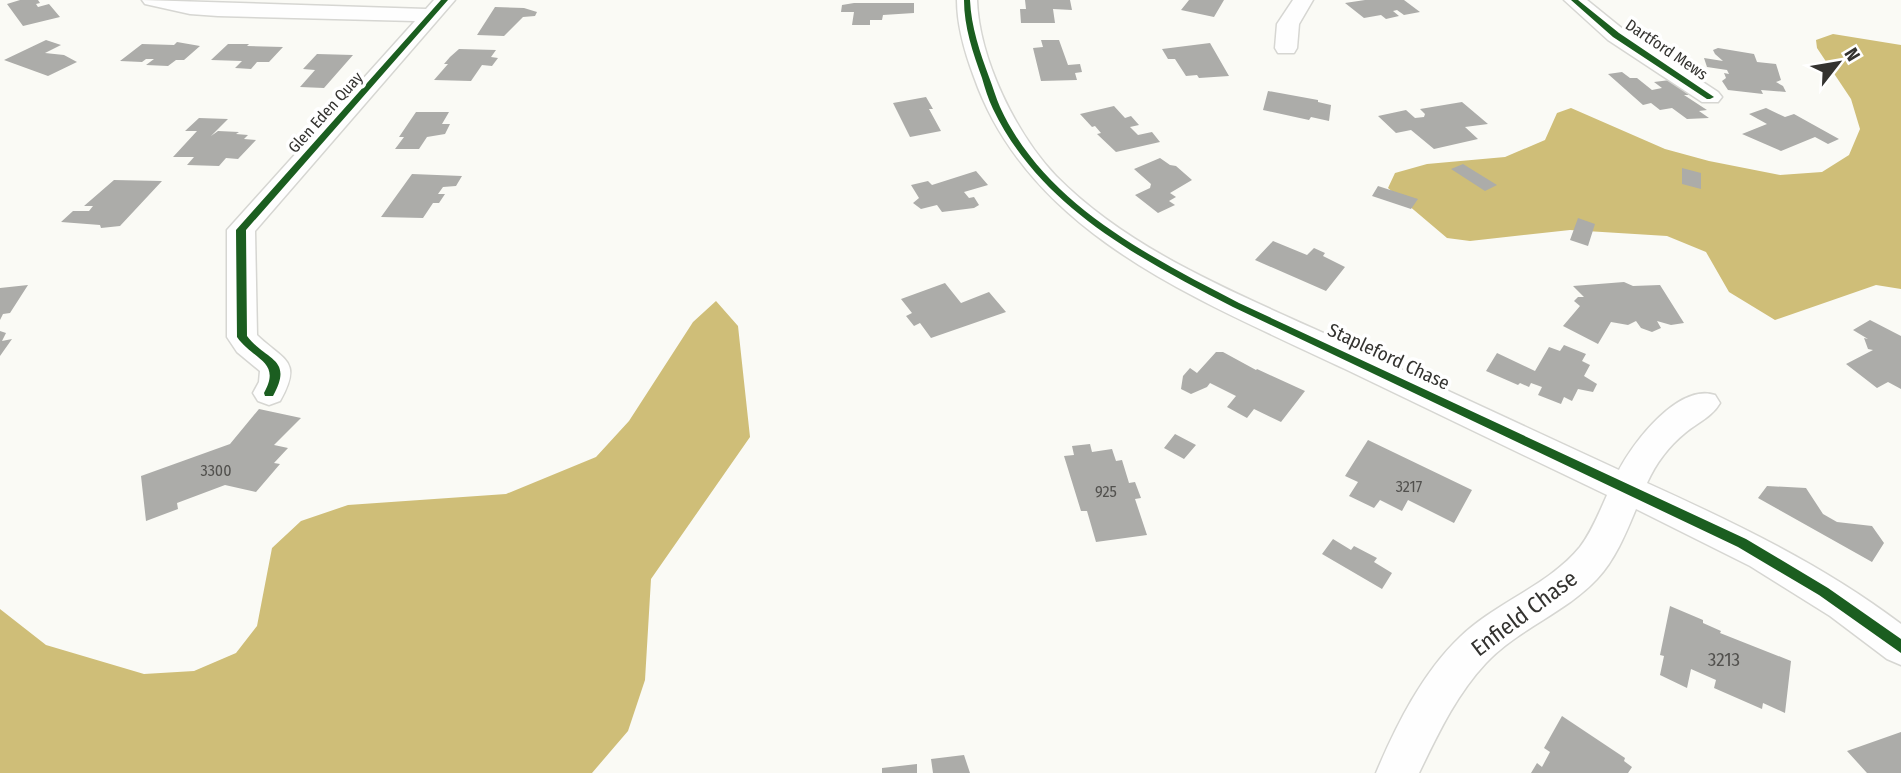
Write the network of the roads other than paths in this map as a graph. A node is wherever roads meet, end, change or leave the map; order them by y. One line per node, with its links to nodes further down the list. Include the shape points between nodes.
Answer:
1 (152, 0): 5 (street, Glen Eden Quay, via 218,9)
2 (967, 0): 10 (street, Stapleford Chase, via 988,90 1001,121 1047,182 1099,225 1154,262 1236,304)
3 (1303, 0): 6 (street, via 1288,24)
4 (1574, 0): 7 (street, Dartford Mews, via 1616,35)
5 (439, 7): 8 (street, Glen Eden Quay, via 241,230 242,337 249,349 276,367)
6 (1286, 48)
7 (1710, 97)
8 (269, 393)
9 (1704, 403): 10 (street, Enfield Chase, via 1654,441)
10 (1628, 488): 11 (street, Stapleford Chase, via 1802,576); 12 (street, Enfield Chase, via 1607,538 1584,568 1488,636 1460,664 1433,701)
11 (1901, 647)
12 (1396, 773)

